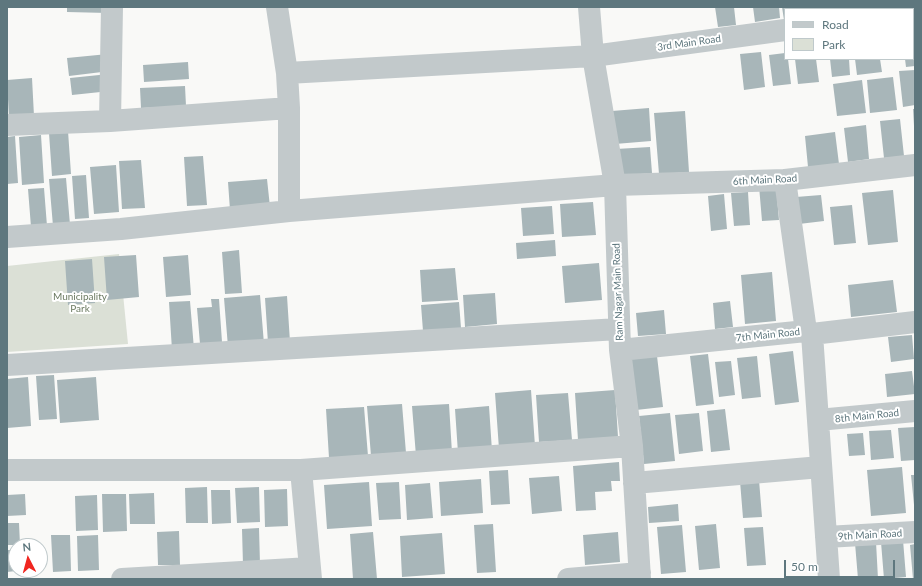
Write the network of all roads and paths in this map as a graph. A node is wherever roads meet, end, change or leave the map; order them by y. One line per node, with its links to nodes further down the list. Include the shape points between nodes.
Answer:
1 (112, 7): 8 (street)
2 (277, 7): 6 (street)
3 (589, 7): 5 (street, Ram Nagar Main Road)
4 (784, 30): 5 (street, 3rd Main Road)
5 (593, 56): 6 (street, 3rd Main Road); 12 (street, Ram Nagar Main Road)
6 (287, 74): 7 (street)
7 (289, 108): 8 (street); 13 (street)
8 (110, 121): 9 (street)
9 (7, 125)
10 (915, 165): 11 (street, 6th Main Road)
11 (785, 180): 12 (street, 6th Main Road); 16 (street)
12 (615, 185): 13 (street, 6th Main Road); 17 (street, Ram Nagar Main Road)
13 (289, 211): 14 (street, 6th Main Road, via 121,229)
14 (7, 237)
15 (915, 322): 16 (street, 7th Main Road)
16 (809, 333): 17 (street, 7th Main Road); 20 (street)
17 (619, 340): 18 (street, 7th Main Road); 21 (street, Ram Nagar Main Road)
18 (7, 365)
19 (915, 411): 20 (street, 8th Main Road)
20 (818, 420): 22 (street)
21 (632, 446): 24 (street); 25 (street, Ram Nagar Main Road)
22 (821, 468): 25 (street); 27 (street)
23 (7, 470): 24 (street)
24 (301, 470): 28 (street)
25 (634, 483): 29 (street, Ram Nagar Main Road)
26 (915, 532): 27 (street, 9th Main Road)
27 (826, 537): 33 (street)
28 (311, 574): 30 (street)
29 (640, 576): 31 (street)
30 (122, 579)
31 (568, 579)
32 (824, 579): 33 (street)
33 (829, 579)

